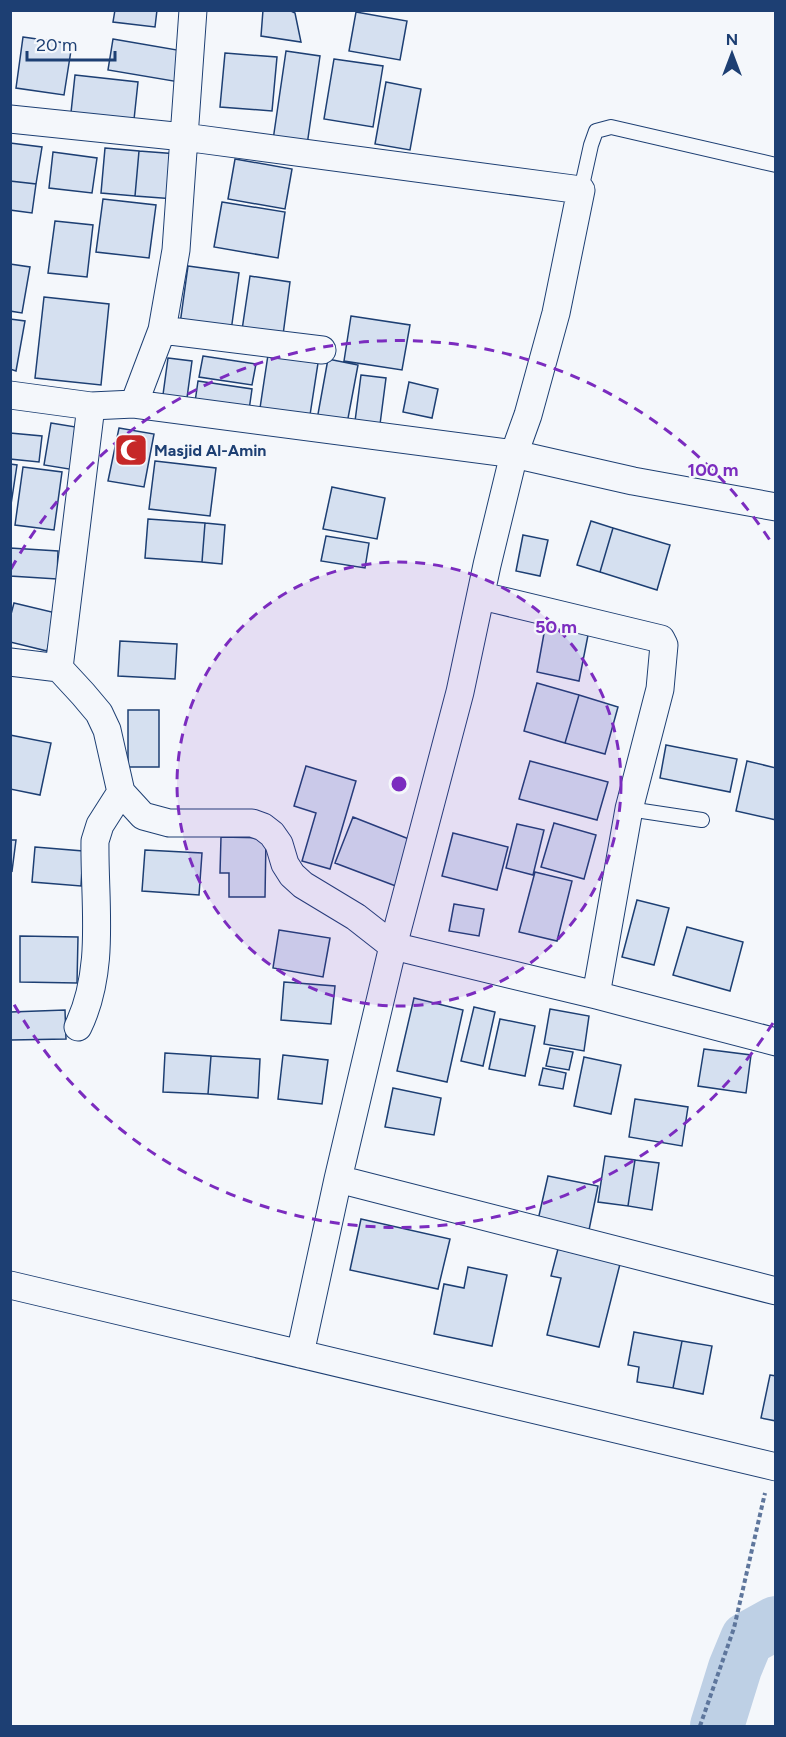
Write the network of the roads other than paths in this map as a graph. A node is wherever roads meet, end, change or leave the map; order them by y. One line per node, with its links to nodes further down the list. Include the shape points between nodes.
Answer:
1 (193, 10): 3 (street)
2 (10, 119): 3 (street)
3 (184, 137): 5 (street); 6 (street, via 176,250)
4 (776, 165): 5 (lane, via 611,127 596,131)
5 (581, 190): 11 (street, via 556,313)
6 (162, 330): 7 (street); 9 (street)
7 (322, 350)
8 (10, 395): 10 (street)
9 (134, 404): 10 (street); 11 (street)
10 (91, 406): 15 (street)
11 (514, 454): 12 (street); 13 (street)
12 (776, 507)
13 (482, 596): 17 (street, via 661,639 665,652 660,689); 19 (street)
14 (10, 662): 15 (street)
15 (59, 668): 16 (street, via 99,713 108,730)
16 (121, 792): 19 (street, via 143,816 169,824 252,823 263,827 279,844 292,875); 21 (street, via 100,825 95,841 97,962 86,1011)
17 (629, 809): 18 (lane); 20 (street)
18 (702, 820)
19 (393, 946): 20 (street); 23 (street)
20 (596, 995): 22 (street)
21 (78, 1027)
22 (776, 1042)
23 (338, 1179): 25 (street); 26 (street)
24 (10, 1285): 26 (street)
25 (776, 1291)
26 (300, 1354): 27 (street)
27 (773, 1466)

